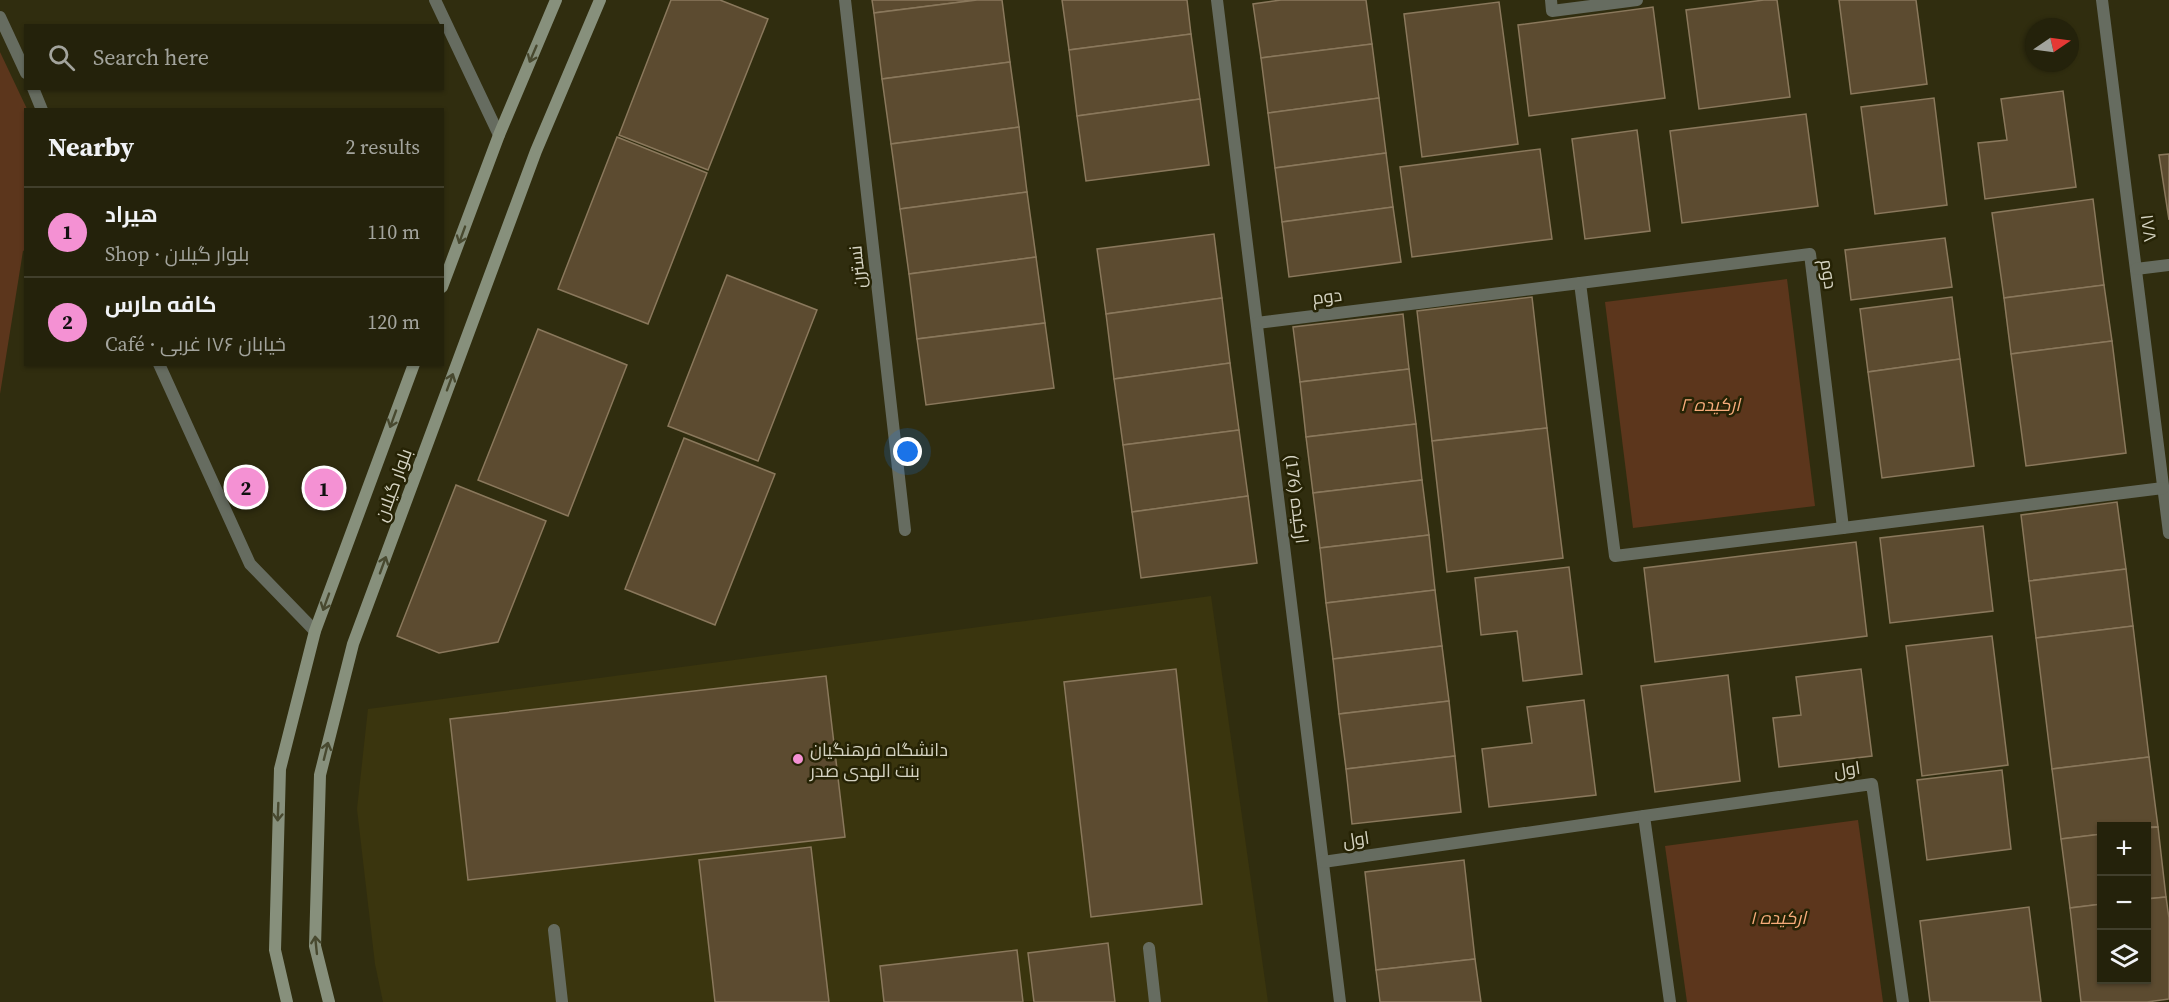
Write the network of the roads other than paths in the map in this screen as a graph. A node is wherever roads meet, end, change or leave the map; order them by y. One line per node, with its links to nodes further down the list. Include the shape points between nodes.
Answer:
1 (435, 0): 13 (street)
2 (556, 0): 13 (main road, one-way to 13)
3 (600, 0): 31 (main road, بلوار گیلان, one-way to 3, via 315,946 320,774 353,644 536,151)
4 (845, 0): 23 (street, نسترن)
5 (1217, 0): 18 (street, ارکیده (176))
6 (1551, 0): 7 (street, via 1552,10)
7 (1638, 0)
8 (2102, 0): 15 (street, ۱۷۸)
9 (0, 17): 10 (street)
10 (24, 69)
11 (34, 90): 12 (street)
12 (41, 108)
13 (499, 135): 16 (main road, one-way to 16)
14 (2169, 265): 15 (street)
15 (2136, 269): 21 (street, ۱۷۸)
16 (444, 282)
17 (1580, 283): 18 (street, دوم); 22 (street, via 1615,556); 22 (street, دوم, via 1810,254)
18 (1257, 323): 27 (street, ارکیده (176))
19 (160, 366): 25 (street, via 250,564)
20 (413, 366): 25 (main road, بلوار گیلان, one-way to 25)
21 (2163, 488): 22 (street); 24 (street, ۱۷۸)
22 (1843, 528)
23 (905, 530)
24 (2169, 533)
25 (315, 631): 30 (main road, بلوار گیلان, one-way to 30, via 279,769 274,950)
26 (1644, 816): 27 (street, اول); 35 (street); 36 (street, اول, via 1872,784)
27 (1323, 862): 34 (street, ارکیده (176))
28 (554, 930): 32 (street)
29 (1149, 948): 33 (street)
30 (288, 1002)
31 (329, 1002)
32 (562, 1002)
33 (1155, 1002)
34 (1340, 1002)
35 (1670, 1002)
36 (1903, 1002)

